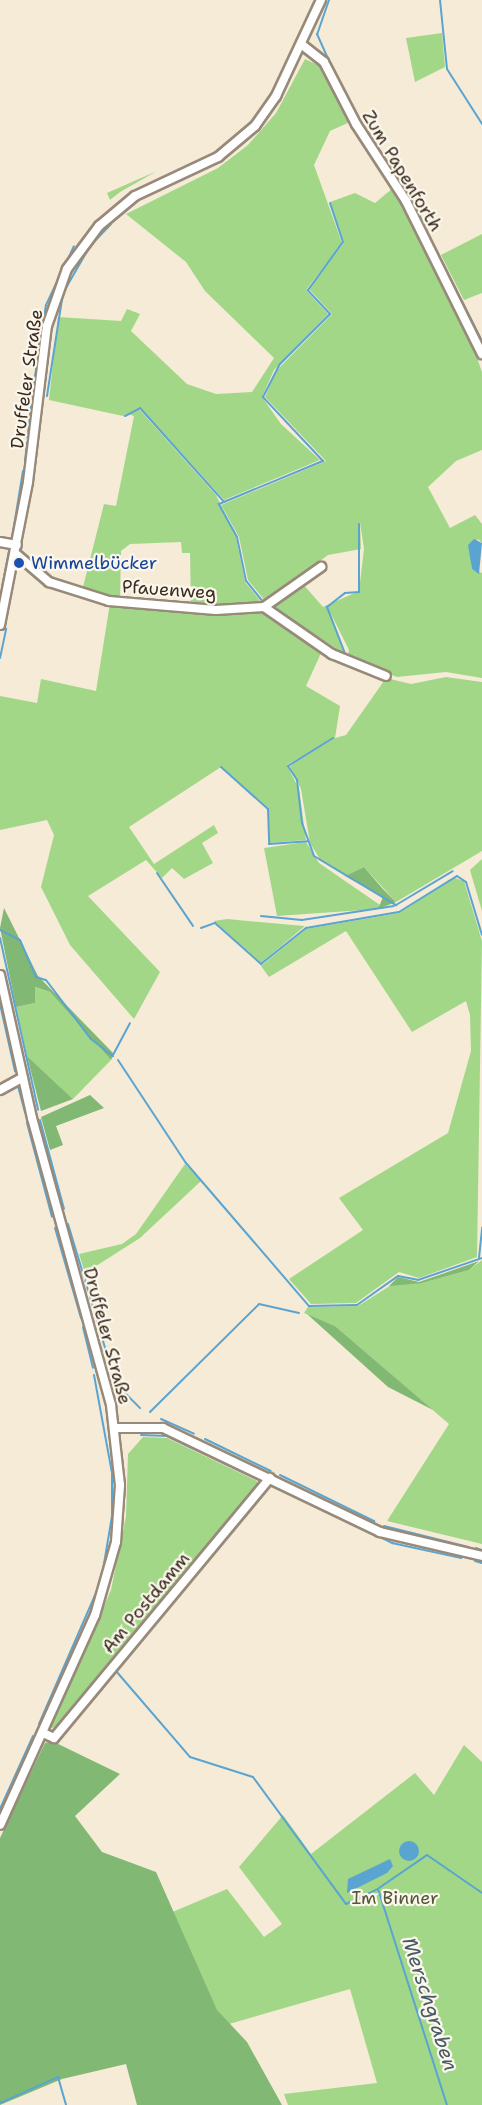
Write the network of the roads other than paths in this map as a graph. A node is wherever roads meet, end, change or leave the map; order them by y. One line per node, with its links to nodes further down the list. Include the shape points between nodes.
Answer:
1 (321, 0): 2 (street, Druffeler Straße)
2 (301, 44): 3 (street, Zum Papenforth, via 324,62 356,124 406,201); 5 (street, Druffeler Straße, via 276,96 247,135 218,157 128,201 91,234 67,269 47,326)
3 (482, 354)
4 (0, 542): 5 (street)
5 (16, 549): 7 (street, Pfauenweg, via 49,582 109,601 216,610); 8 (street, Druffeler Straße)
6 (321, 567): 7 (street)
7 (264, 607): 9 (street, via 332,654)
8 (0, 625)
9 (386, 676)
10 (0, 975): 11 (street, Druffeler Straße)
11 (23, 1077): 12 (street); 13 (street, Druffeler Straße)
12 (0, 1090)
13 (115, 1428): 14 (street, Druffeler Straße, via 163,1428); 16 (street, Am Postdamm, via 120,1485 111,1563 95,1615)
14 (270, 1478): 15 (street, Druffeler Straße, via 380,1532); 16 (street, Am Postdamm, via 54,1738)
15 (482, 1556)
16 (43, 1733): 17 (street, Am Postdamm)
17 (0, 1825)

